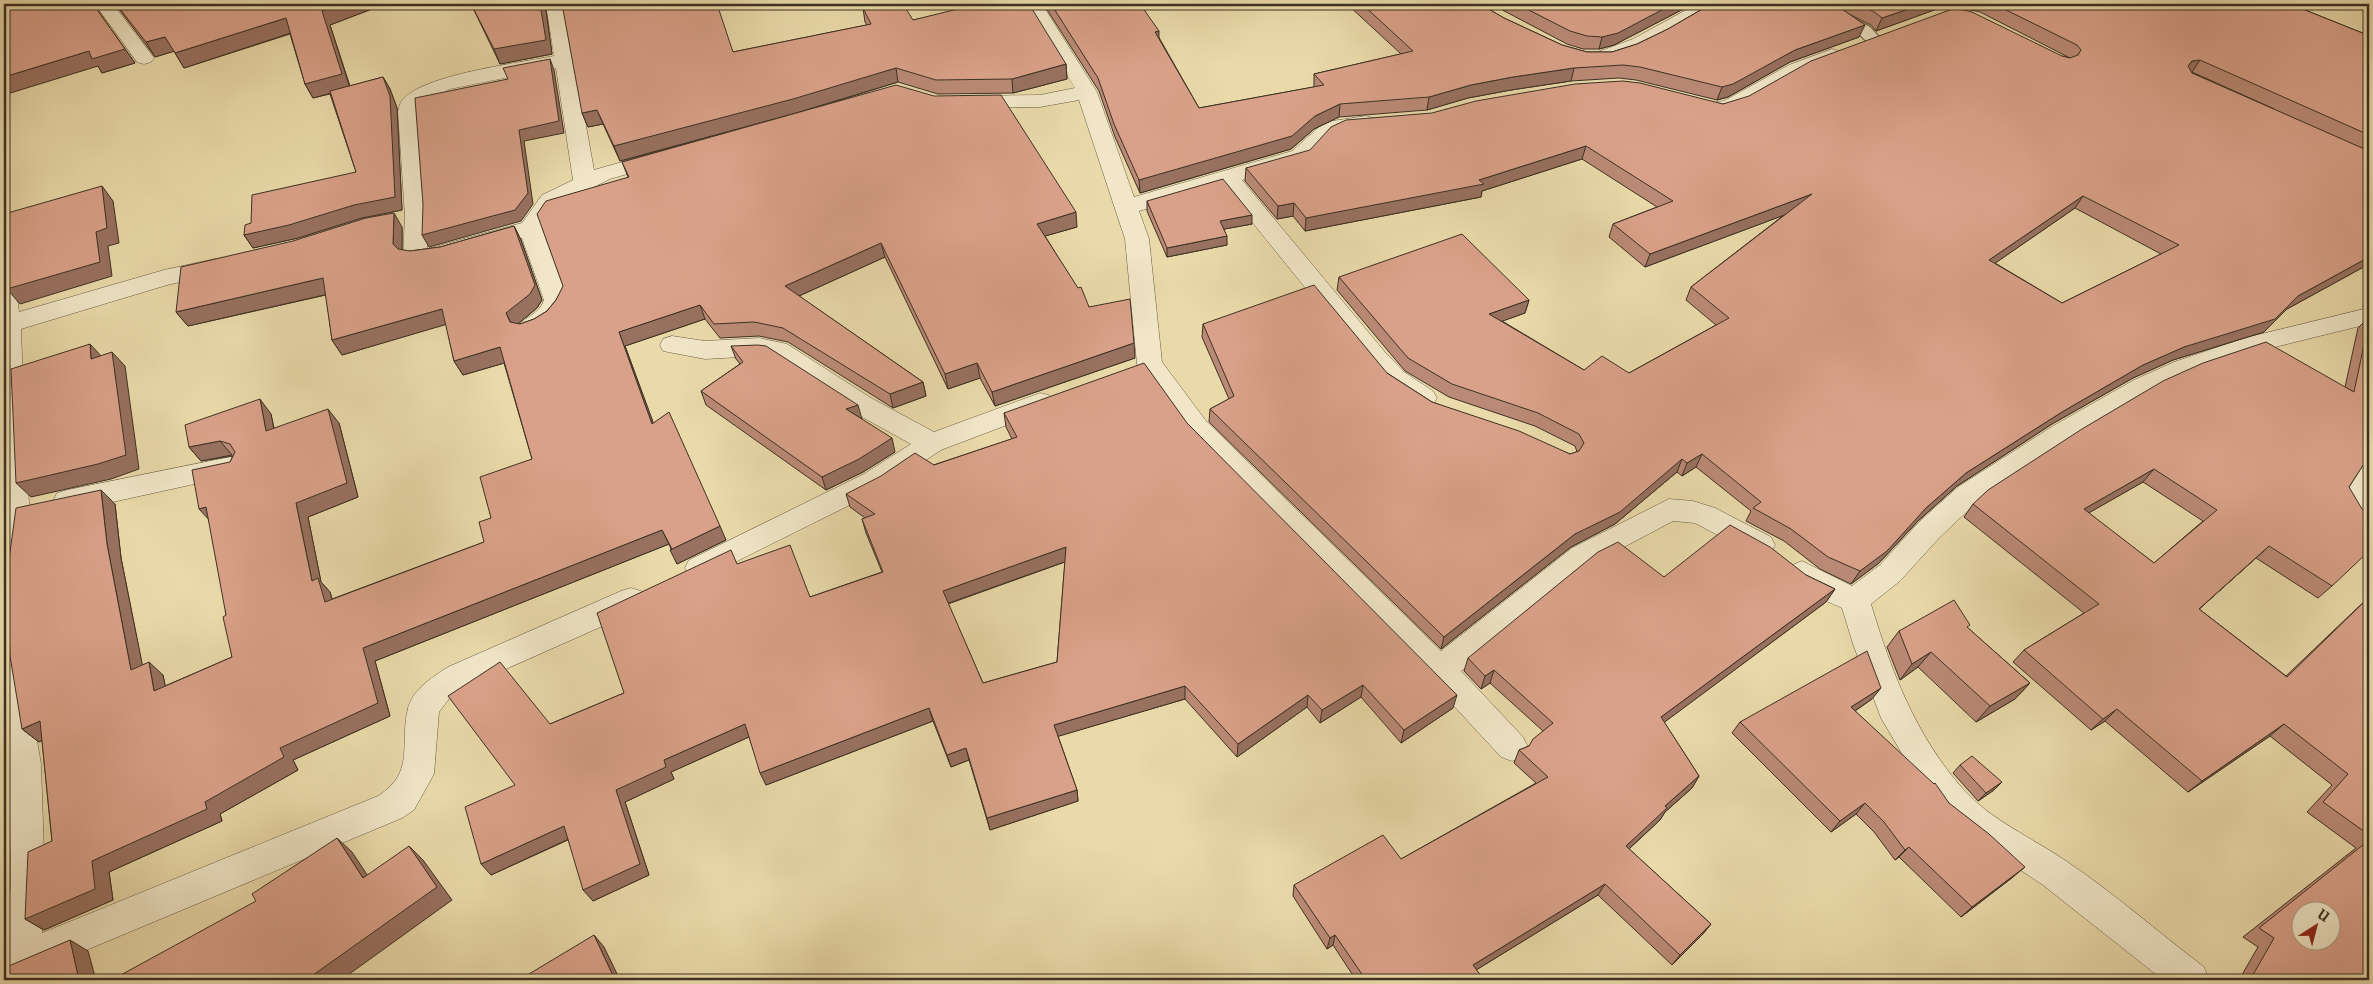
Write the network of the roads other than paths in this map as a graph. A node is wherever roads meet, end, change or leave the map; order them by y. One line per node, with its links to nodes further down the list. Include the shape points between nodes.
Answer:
1 (104, 4): 7 (street)
2 (555, 4): 8 (street)
3 (1034, 4): 10 (street)
4 (1710, 4): 9 (street, via 1612,56 1583,57)
5 (1841, 16): 6 (lane, via 1864,30)
6 (1868, 42): 12 (street, via 1798,68 1718,109)
7 (144, 58)
8 (566, 60): 16 (street); 18 (street, via 444,84 421,95 411,103 408,112 407,218 415,257 431,256)
9 (1604, 75)
10 (1087, 92): 11 (street, via 1040,101); 17 (street)
11 (954, 102)
12 (1695, 104)
13 (1389, 121): 15 (street, via 1339,125 1322,134 1300,156)
14 (675, 153): 16 (street)
15 (1228, 177): 17 (street); 26 (street, via 1395,378)
16 (585, 182): 18 (street, via 550,200)
17 (1126, 207): 33 (street, via 1137,239 1137,369)
18 (530, 228): 23 (street, via 556,300 549,316)
19 (238, 262): 22 (street, via 164,278)
20 (4, 291): 22 (street)
21 (2369, 318): 32 (street, via 2364,316 2254,344 2183,368 2143,386 2062,433 1968,494 1928,530 1890,573)
22 (9, 324): 30 (street, via 12,469)
23 (527, 329)
24 (672, 345): 27 (street, via 705,350 759,347 778,350 862,404)
25 (1064, 394): 27 (street)
26 (1446, 409)
27 (932, 443): 35 (street, via 874,482 664,585 460,676 438,690 424,708 418,774 402,799 390,806)
28 (231, 467): 30 (street)
29 (2369, 475): 31 (street, via 2351,498 2353,507)
30 (33, 508): 35 (street, via 6,588 10,669 25,764 28,884)
31 (2369, 520)
32 (1855, 600): 33 (street, via 1809,579 1773,551 1701,512 1682,508 1669,510 1582,556); 36 (street, via 1892,708 1952,801 2055,873)
33 (1440, 670): 34 (street)
34 (1512, 747)
35 (13, 962)
36 (2191, 980)

